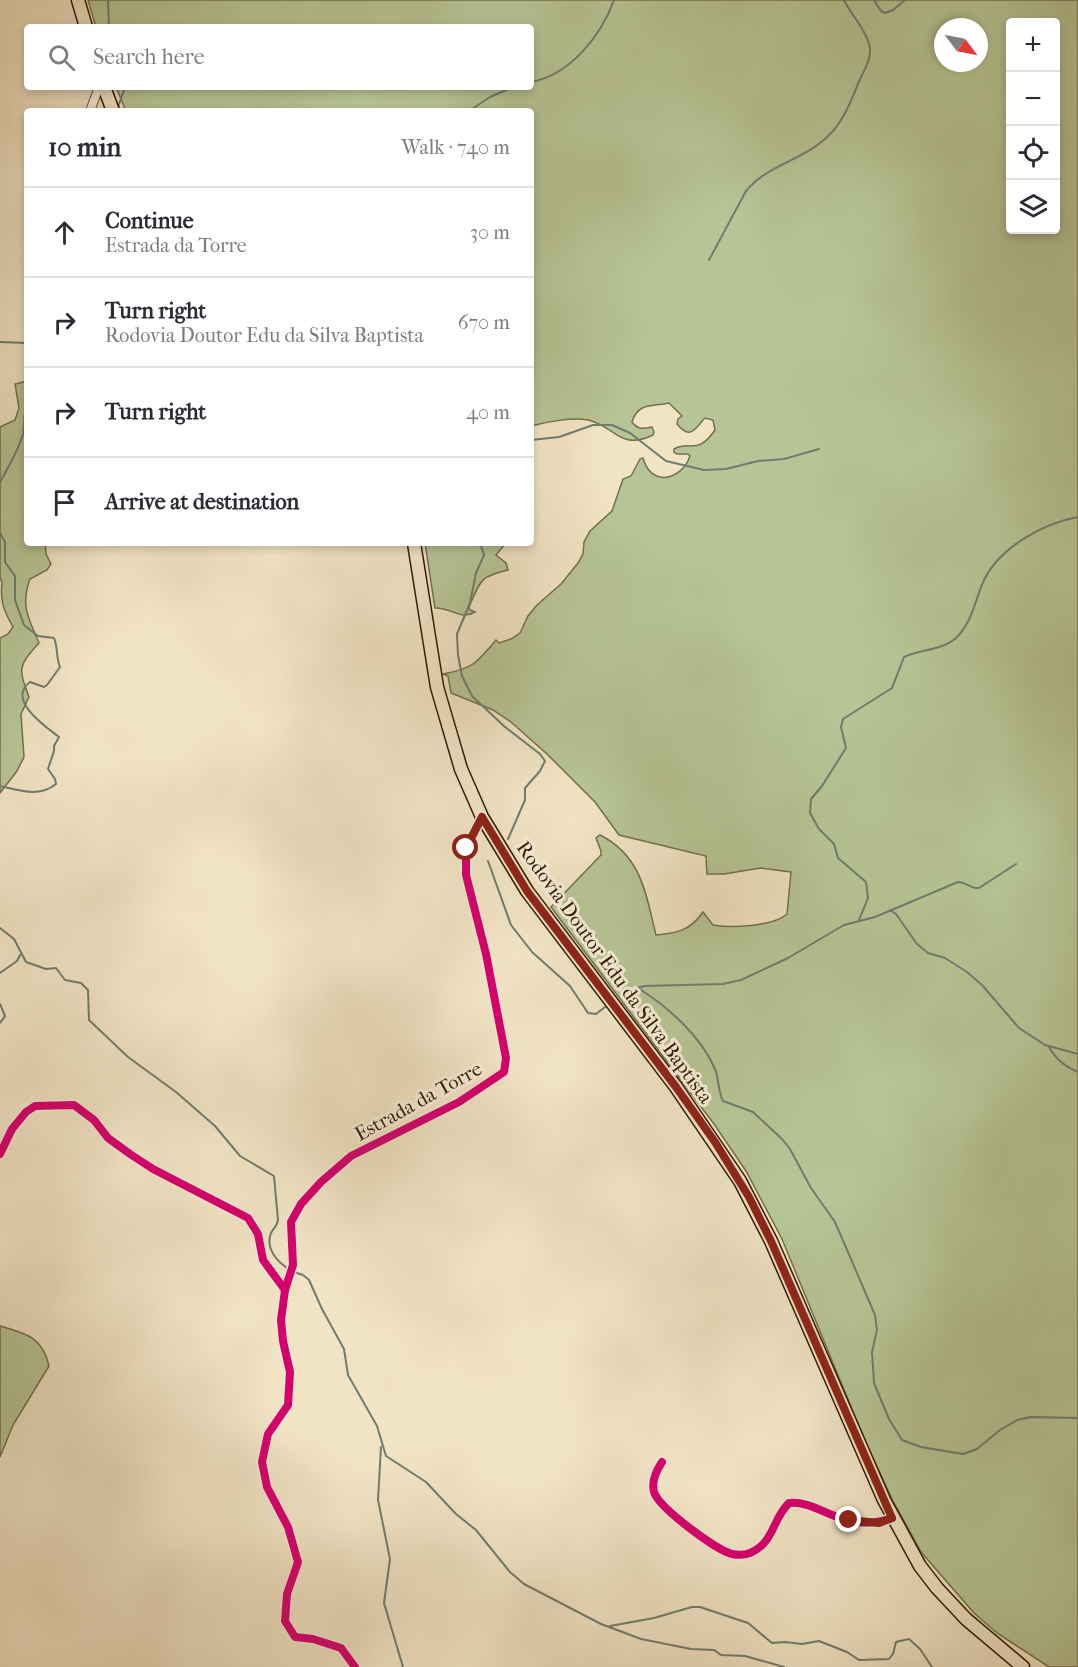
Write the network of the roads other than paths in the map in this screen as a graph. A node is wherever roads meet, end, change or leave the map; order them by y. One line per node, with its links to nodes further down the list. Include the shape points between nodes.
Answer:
1 (78, 0): 2 (main road)
2 (85, 24)
3 (98, 90): 5 (street)
4 (105, 90): 6 (main road)
5 (91, 108)
6 (112, 108)
7 (415, 546): 8 (main road, Rodovia Doutor Edu da Silva Baptista, via 441,704 461,769)
8 (482, 817): 10 (street, Estrada da Torre, via 466,848 466,875 486,954 506,1058 504,1072 459,1102 351,1156 321,1182 301,1203 291,1222 292,1269); 12 (main road, Rodovia Doutor Edu da Silva Baptista, via 527,891 676,1087 740,1180 771,1241)
9 (0, 1154): 10 (street, via 12,1129 35,1106 74,1105 94,1120 108,1138 153,1169 248,1218 258,1234 263,1260)
10 (285, 1290): 13 (street, Estrada da Torre, via 281,1320 290,1372 288,1405 268,1434 262,1462 267,1487 288,1527 298,1562 287,1594 285,1621 295,1637 342,1648)
11 (662, 1462): 12 (street, via 652,1485 657,1499 690,1528 734,1555 747,1554 765,1542 789,1503 861,1523)
12 (892, 1518): 14 (main road, Rodovia Doutor Edu da Silva Baptista, via 937,1588 966,1619)
13 (355, 1667)
14 (1023, 1667)

